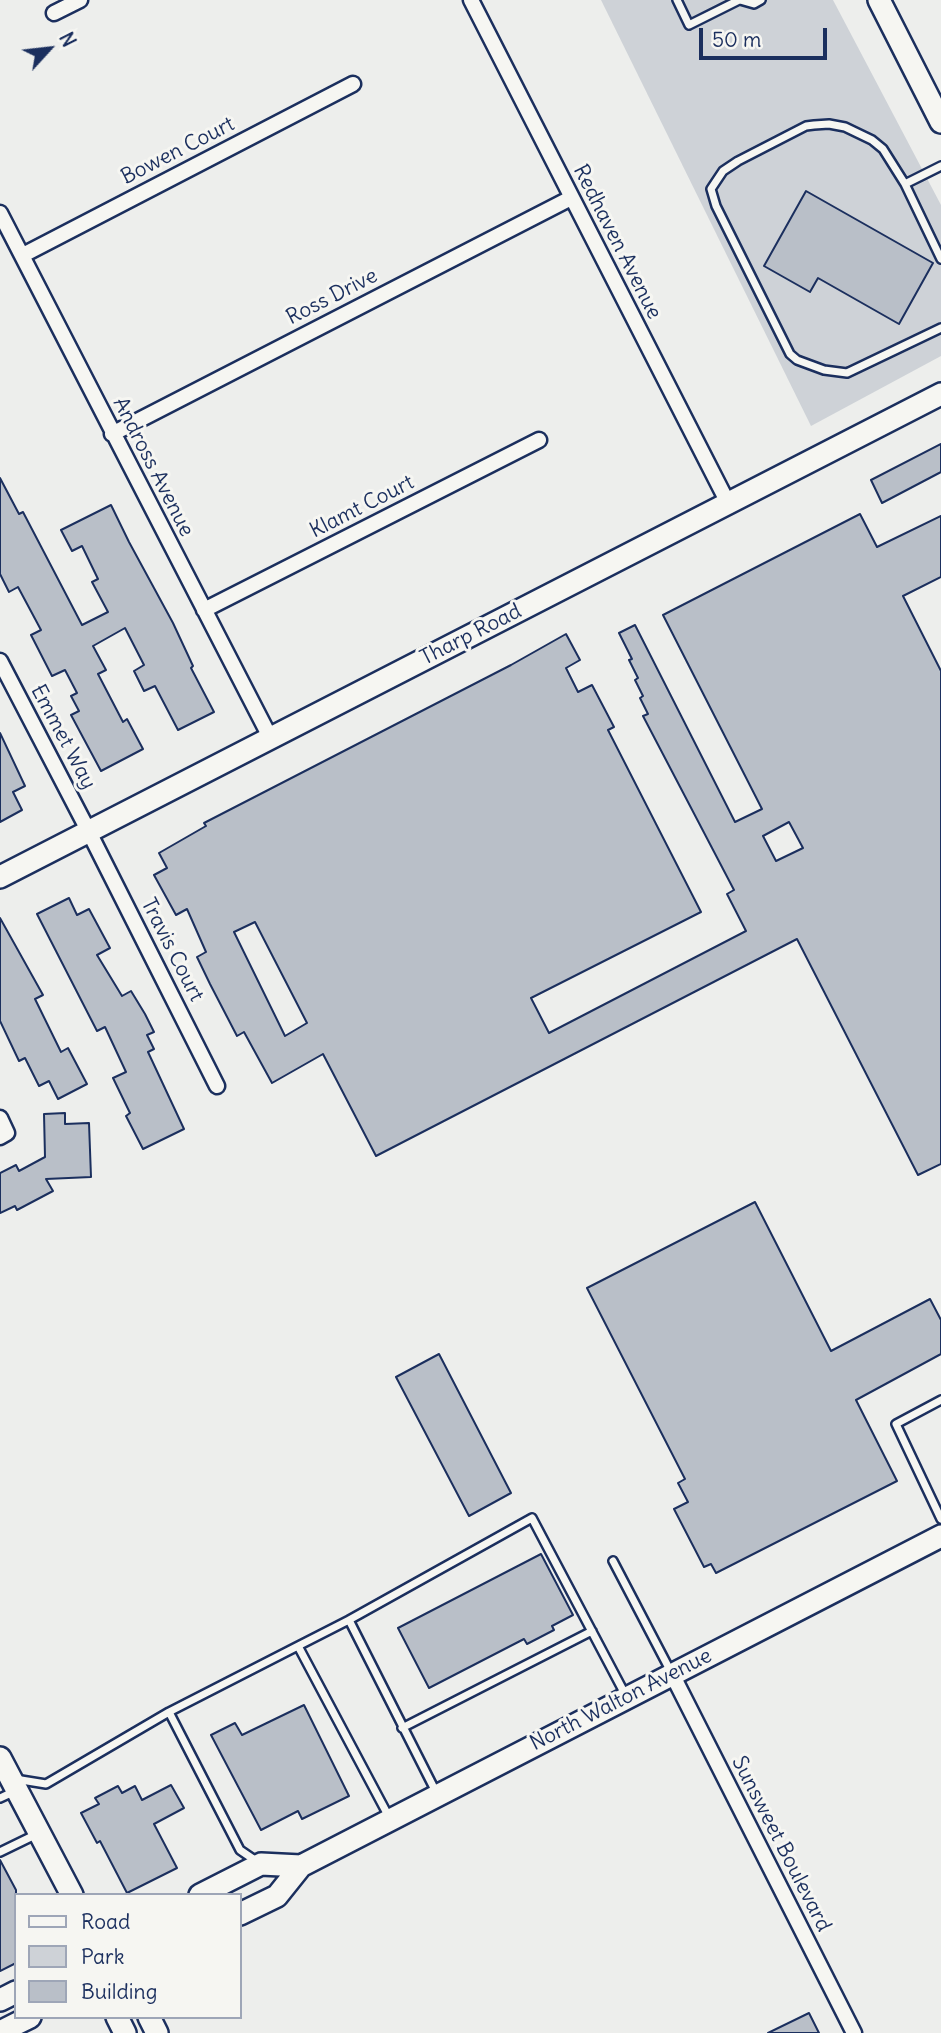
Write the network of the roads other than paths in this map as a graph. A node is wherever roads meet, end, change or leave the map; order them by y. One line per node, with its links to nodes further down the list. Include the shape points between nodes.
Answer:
1 (80, 0): 7 (street)
2 (471, 0): 12 (street, Redhaven Avenue)
3 (677, 0): 4 (lane, via 689,25)
4 (740, 0): 5 (lane, via 754,4)
5 (761, 0)
6 (879, 0): 9 (street)
7 (54, 13)
8 (353, 84): 14 (street, Bowen Court)
9 (941, 121)
10 (941, 166): 11 (lane)
11 (905, 184): 15 (lane); 16 (lane, via 872,140 845,127 821,124 738,161 723,171 712,189 716,206 797,360 847,373)
12 (571, 198): 18 (street, Ross Drive); 20 (street, Redhaven Avenue)
13 (0, 213): 14 (street, Andross Avenue)
14 (23, 256): 18 (street, Andross Avenue)
15 (941, 259)
16 (941, 328)
17 (941, 394): 20 (street, Tharp Road)
18 (112, 434): 21 (street, Andross Avenue)
19 (539, 440): 21 (street, Klamt Court)
20 (728, 503): 23 (street, Tharp Road)
21 (204, 610): 23 (street, Andross Avenue)
22 (0, 661): 24 (street, Emmet Way)
23 (271, 738): 24 (street, Tharp Road)
24 (89, 832): 25 (street, Tharp Road); 26 (street, Travis Court)
25 (0, 877)
26 (217, 1086)
27 (0, 1118): 28 (street)
28 (4, 1135)
29 (941, 1400): 30 (lane, via 896,1424)
30 (941, 1519)
31 (941, 1536): 36 (street, North Walton Avenue)
32 (613, 1561): 36 (lane)
33 (349, 1620): 34 (lane, via 532,1518); 35 (lane); 39 (lane)
34 (592, 1631): 37 (lane); 39 (lane)
35 (298, 1646): 38 (lane); 43 (lane)
36 (672, 1674): 37 (street, North Walton Avenue); 53 (street, Sunsweet Boulevard)
37 (627, 1697): 42 (street, North Walton Avenue)
38 (169, 1712): 41 (lane, via 46,1784); 46 (lane, via 240,1850)
39 (402, 1728): 42 (lane)
40 (0, 1758): 41 (street)
41 (9, 1789): 44 (street)
42 (438, 1795): 43 (street, North Walton Avenue)
43 (390, 1820): 47 (street, North Walton Avenue)
44 (39, 1833): 45 (lane); 48 (street)
45 (0, 1852)
46 (261, 1864): 47 (street); 49 (street)
47 (301, 1866): 50 (street, North Walton Avenue, via 277,1896)
48 (71, 1893)
49 (204, 1893)
50 (242, 1913)
51 (26, 2019): 52 (street)
52 (0, 2032)
53 (854, 2033)

